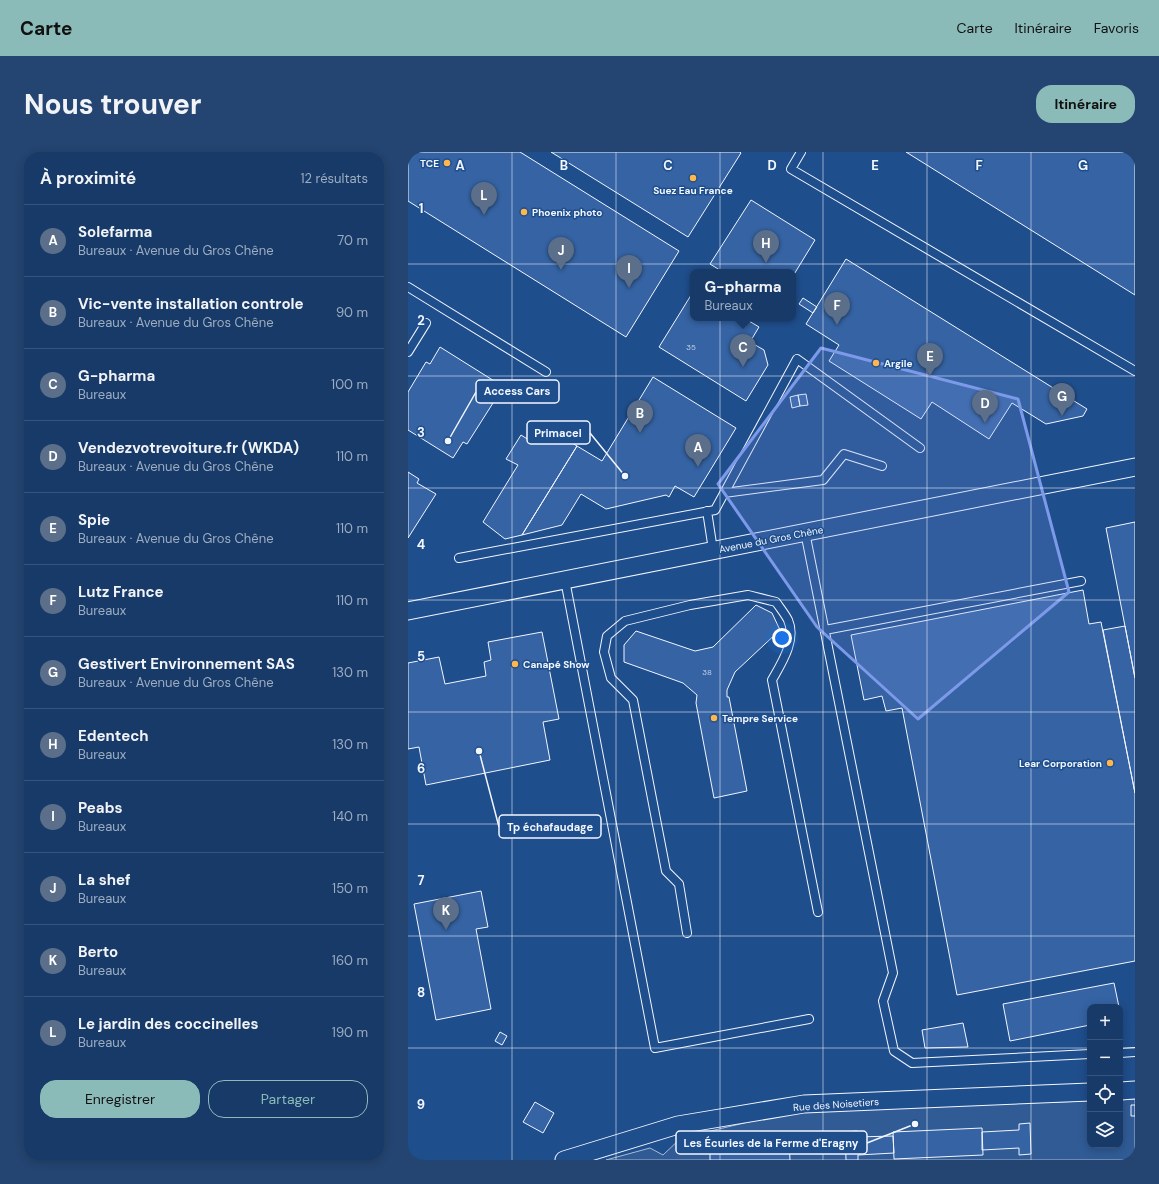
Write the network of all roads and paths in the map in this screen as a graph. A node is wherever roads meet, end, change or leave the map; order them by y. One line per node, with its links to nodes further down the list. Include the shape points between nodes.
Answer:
1 (801, 152): 5 (lane, via 791,169)
2 (408, 287): 6 (lane)
3 (426, 323): 4 (lane)
4 (408, 352)
5 (1135, 371)
6 (546, 372)
7 (920, 448): 10 (lane, via 797,359)
8 (882, 466): 10 (lane, via 844,454 823,480)
9 (1135, 467): 12 (street, Avenue du Gros Chêne)
10 (724, 493): 11 (lane, via 715,510)
11 (707, 511): 13 (lane); 14 (lane)
12 (805, 532): 13 (street, Avenue du Gros Chêne); 18 (lane)
13 (713, 550): 15 (street, Avenue du Gros Chêne)
14 (459, 558)
15 (565, 580): 17 (street, Avenue du Gros Chêne); 21 (lane, via 655,1048)
16 (1081, 581): 18 (lane)
17 (408, 611)
18 (825, 630): 24 (lane, via 893,973 883,1001 894,1051 912,1063)
19 (818, 912): 20 (lane, via 772,680 784,659 791,639 789,621 776,602 748,595 690,605 625,621 606,636 604,652 611,678 633,700 666,871 678,884)
20 (687, 933)
21 (809, 1019)
22 (1135, 1052): 23 (lane)
23 (1123, 1053)
24 (1087, 1054)
25 (1135, 1090): 26 (street)
26 (1123, 1091)
27 (1087, 1092): 28 (street, Rue des Noisetiers, via 804,1104 678,1125)
28 (564, 1160)

